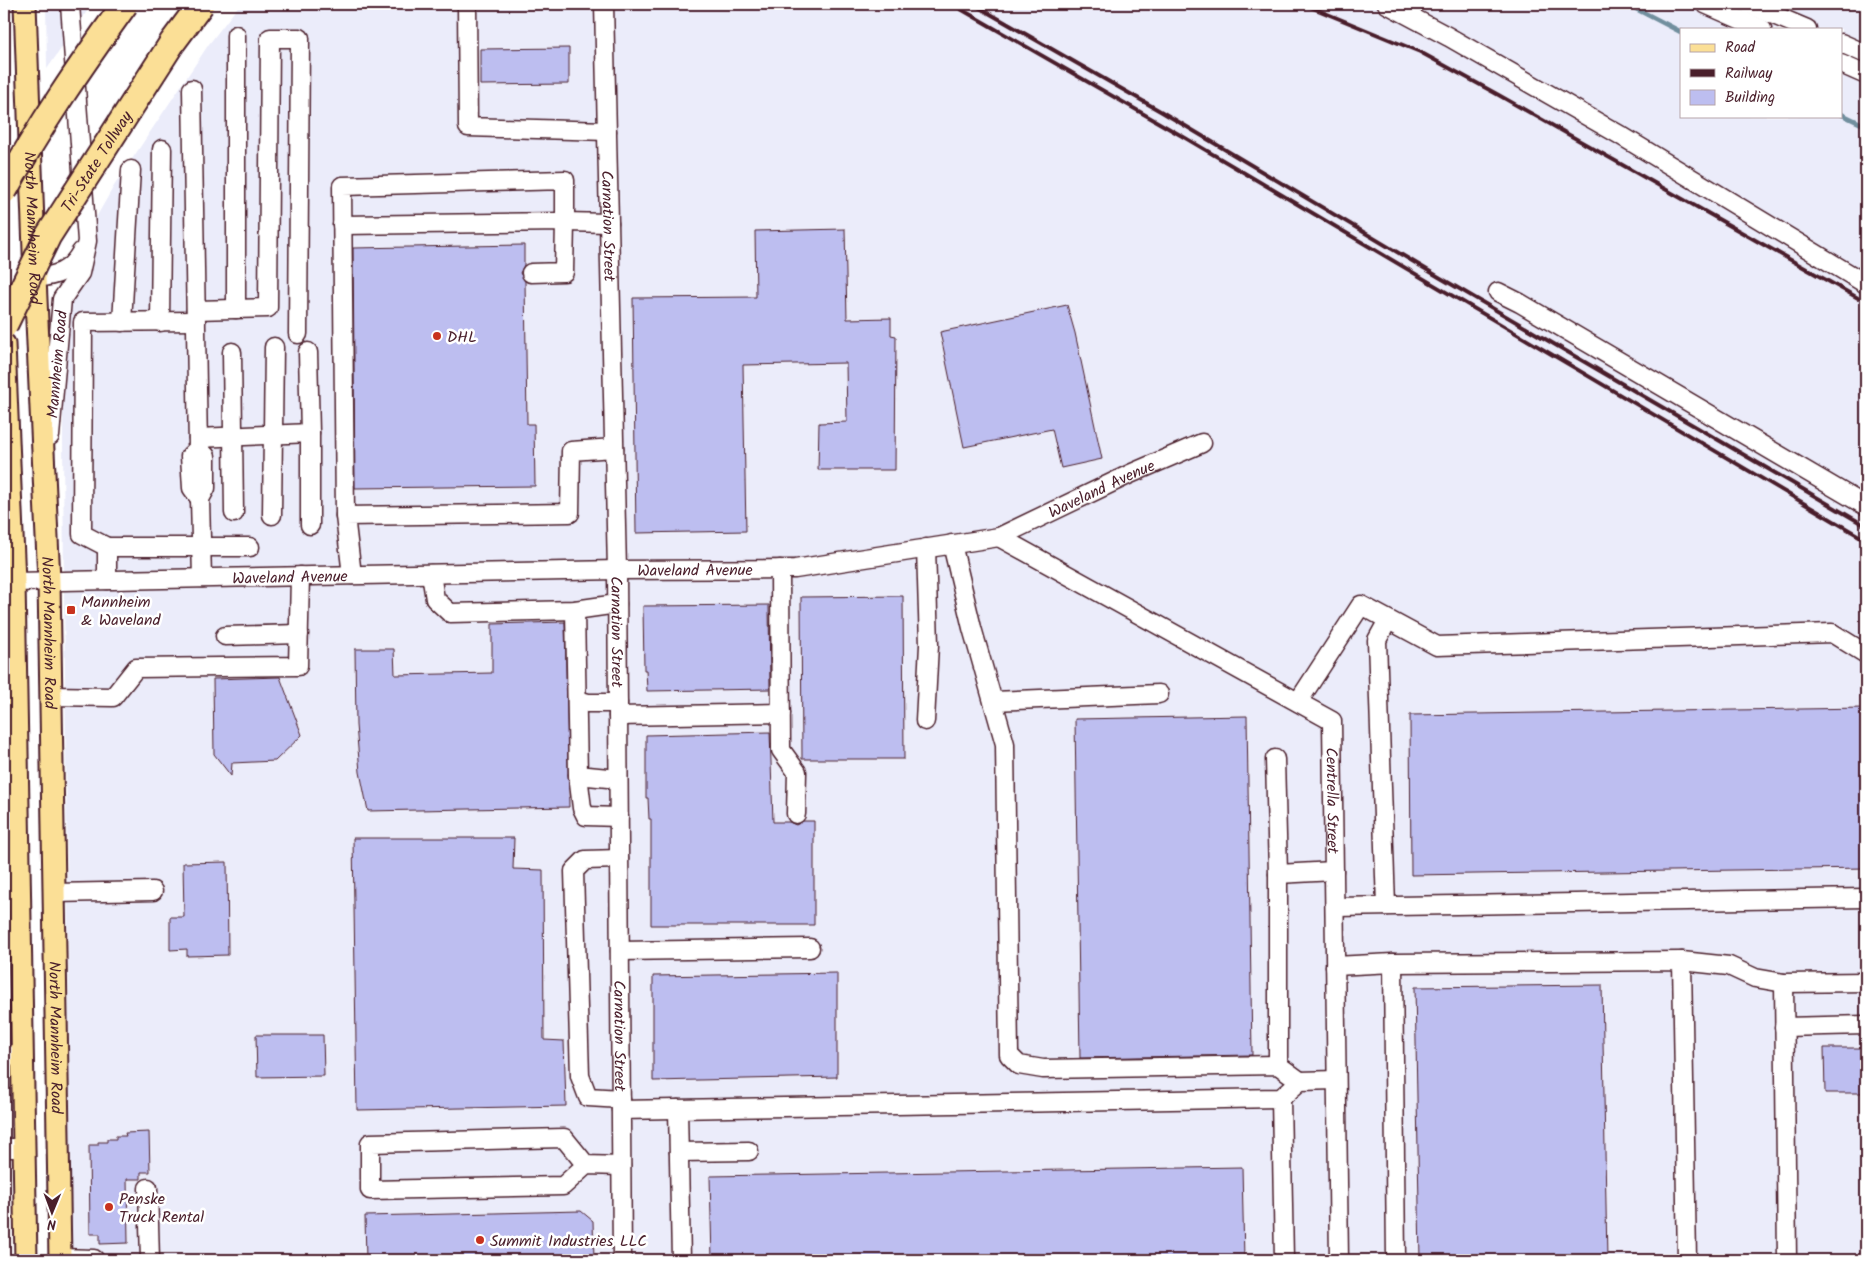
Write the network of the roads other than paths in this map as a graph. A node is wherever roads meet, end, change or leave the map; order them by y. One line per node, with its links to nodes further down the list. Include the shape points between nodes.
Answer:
1 (26, 4): 27 (main road, North Mannheim Road)
2 (70, 4): 25 (street, Mannheim Road)
3 (125, 4): 21 (highway, bridge, via 90,52)
4 (201, 4): 34 (highway, Tri-State Tollway, bridge, via 172,43 48,236)
5 (467, 4): 18 (street, via 468,127)
6 (604, 4): 18 (street, Carnation Street)
7 (1388, 4): 28 (street, via 1643,149)
8 (1705, 4): 10 (street)
9 (1748, 4): 11 (street)
10 (1760, 28)
11 (1805, 28)
12 (236, 35): 30 (street)
13 (1842, 43): 14 (street)
14 (1866, 54)
15 (1842, 64): 16 (street)
16 (1866, 75)
17 (192, 89): 31 (street)
18 (607, 132): 23 (street, Carnation Street)
19 (162, 149): 33 (street)
20 (132, 170): 32 (street)
21 (4, 191)
22 (565, 222): 23 (street); 24 (street); 24 (street, via 565,180 342,186); 26 (street, via 564,272)
23 (609, 224): 45 (street, Carnation Street)
24 (342, 225): 50 (street)
25 (86, 241): 27 (street, via 77,259 65,272); 46 (street, Mannheim Road, via 80,272 62,300)
26 (531, 273)
27 (35, 278): 46 (main road, North Mannheim Road)
28 (1866, 284)
29 (1498, 292): 47 (street)
30 (236, 309): 31 (street); 35 (street, via 268,308 270,38 300,38)
31 (196, 316): 33 (street); 43 (street)
32 (122, 322): 33 (street); 54 (street, via 82,322 82,534)
33 (160, 322)
34 (4, 326)
35 (298, 334)
36 (4, 344): 66 (main road, North Mannheim Road)
37 (274, 347): 41 (street)
38 (232, 352): 42 (street)
39 (308, 352): 40 (street)
40 (310, 433): 41 (street); 51 (street)
41 (273, 435): 42 (street); 49 (street)
42 (232, 437): 43 (street); 48 (street)
43 (198, 443): 56 (street, via 190,456 192,488 200,500)
44 (1202, 443): 52 (street, Waveland Avenue)
45 (614, 448): 50 (street, via 572,451 570,513); 59 (street, Carnation Street)
46 (45, 494): 65 (main road, North Mannheim Road)
47 (1866, 506)
48 (234, 513)
49 (272, 515)
50 (345, 516): 61 (street)
51 (310, 525)
52 (999, 537): 53 (street, Waveland Avenue); 77 (street, Centrella Street)
53 (952, 544): 57 (street, Waveland Avenue); 76 (street)
54 (106, 547): 56 (street); 64 (street)
55 (250, 547): 56 (street)
56 (201, 548): 63 (street)
57 (926, 548): 58 (street, Waveland Avenue); 80 (street, via 929,645)
58 (780, 569): 59 (street, Waveland Avenue); 79 (street)
59 (617, 570): 60 (street, Waveland Avenue); 67 (street, Carnation Street)
60 (431, 574): 61 (street, Waveland Avenue); 68 (street, via 434,599 450,614)
61 (352, 575): 62 (street, Waveland Avenue)
62 (300, 576): 63 (street, Waveland Avenue); 70 (street)
63 (202, 578): 64 (street, Waveland Avenue)
64 (107, 580): 65 (street, Waveland Avenue)
65 (49, 581): 66 (street, Waveland Avenue); 74 (main road, North Mannheim Road)
66 (14, 582): 103 (main road, North Mannheim Road)
67 (617, 604): 68 (street); 78 (street, Carnation Street)
68 (575, 610): 75 (street)
69 (1388, 620): 72 (street, via 1437,646 1832,633); 77 (street, via 1361,605); 92 (street, via 1377,640)
70 (299, 634): 71 (street); 74 (street, via 298,666 136,668 113,697)
71 (225, 636)
72 (1866, 654)
73 (1159, 694): 76 (street)
74 (51, 696): 90 (main road, North Mannheim Road)
75 (577, 700): 78 (street); 82 (street)
76 (993, 701): 104 (street, via 1005,744 1009,1055 1019,1065 1043,1070)
77 (1298, 702): 87 (street, Centrella Street, via 1332,721)
78 (618, 709): 79 (street); 83 (street, Carnation Street)
79 (781, 713): 84 (street, via 781,750 797,772)
80 (925, 721)
81 (1275, 759): 88 (street)
82 (578, 775): 83 (street); 85 (street, via 586,816)
83 (618, 779): 85 (street, Carnation Street)
84 (796, 814)
85 (619, 817): 86 (street, Carnation Street)
86 (619, 859): 95 (street, Carnation Street); 108 (street, via 585,860 574,872 580,1076 588,1097)
87 (1334, 871): 88 (street); 93 (street, Centrella Street)
88 (1278, 874): 104 (street)
89 (154, 891): 90 (street)
90 (54, 893): 116 (main road, North Mannheim Road)
91 (1866, 898): 92 (street)
92 (1386, 906): 93 (street)
93 (1334, 907): 98 (street, Centrella Street)
94 (810, 948): 95 (street)
95 (620, 951): 108 (street, Carnation Street)
96 (1682, 961): 97 (street); 100 (street, via 1730,966 1755,978); 125 (street)
97 (1393, 963): 98 (street); 124 (street)
98 (1335, 966): 105 (street, Centrella Street)
99 (1866, 982): 100 (street)
100 (1784, 984): 102 (street)
101 (1866, 1025): 102 (street)
102 (1784, 1027): 126 (street)
103 (13, 1056): 110 (main road, North Mannheim Road)
104 (1278, 1065): 106 (street)
105 (1336, 1080): 106 (street); 123 (street, Centrella Street)
106 (1300, 1081): 107 (street)
107 (1282, 1098): 109 (street); 122 (street)
108 (621, 1104): 109 (street); 114 (street, Carnation Street)
109 (678, 1109): 111 (street)
110 (14, 1148): 117 (main road, North Mannheim Road)
111 (679, 1152): 112 (street); 121 (street)
112 (749, 1152)
113 (586, 1165): 113 (street, via 564,1138 370,1143 370,1190 563,1186); 114 (street)
114 (622, 1166): 120 (street, Carnation Street)
115 (148, 1188): 119 (street)
116 (60, 1259): 118 (street)
117 (26, 1260)
118 (96, 1260)
119 (150, 1260)
120 (622, 1260)
121 (681, 1260)
122 (1284, 1260)
123 (1339, 1260)
124 (1396, 1260)
125 (1687, 1260)
126 (1787, 1260)

